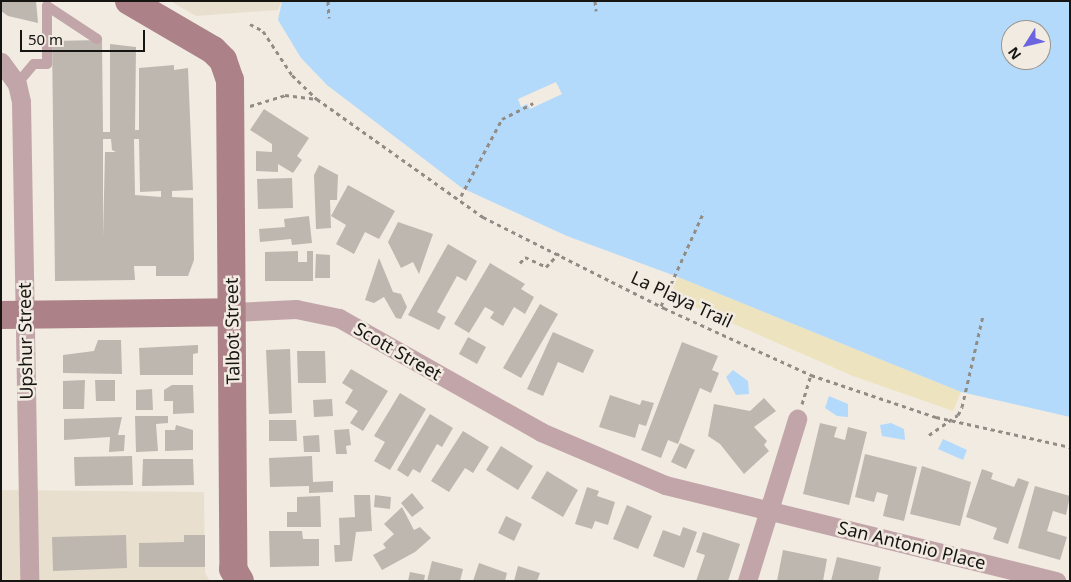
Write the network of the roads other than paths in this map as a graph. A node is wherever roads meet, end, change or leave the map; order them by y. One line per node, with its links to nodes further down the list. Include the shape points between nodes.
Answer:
1 (130, 2): 5 (main road, Talbot Street, via 213,50 223,60 230,80)
2 (98, 39): 4 (lane, via 47,6 47,64 34,64)
3 (1, 62): 4 (street)
4 (19, 93): 6 (street, Upshur Street)
5 (231, 312): 6 (main road, Scott Street); 8 (street, Scott Street, via 296,309 339,318 590,456 665,485); 10 (main road, Talbot Street, via 233,570)
6 (13, 315): 9 (street, Upshur Street)
7 (798, 419): 8 (street)
8 (769, 510): 11 (street); 12 (street, San Antonio Place)
9 (29, 581)
10 (240, 581)
11 (747, 581)
12 (1056, 581)

